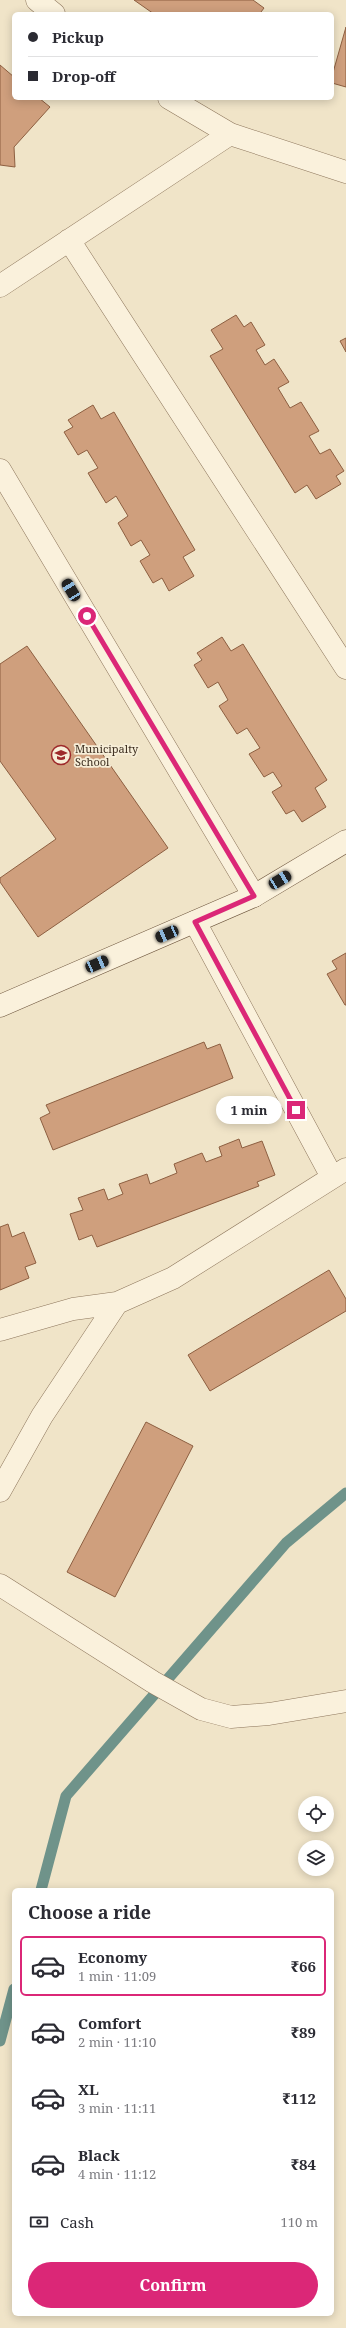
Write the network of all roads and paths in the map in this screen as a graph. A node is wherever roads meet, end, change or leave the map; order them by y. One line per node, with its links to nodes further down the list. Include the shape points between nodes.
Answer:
1 (37, 0): 2 (street)
2 (52, 12)
3 (172, 100): 4 (street)
4 (230, 134): 5 (street); 6 (street)
5 (346, 172)
6 (69, 240): 7 (street); 9 (street)
7 (0, 286)
8 (0, 470): 11 (street)
9 (346, 668)
10 (346, 841): 11 (street)
11 (254, 896): 12 (street)
12 (195, 922): 13 (street); 14 (street)
13 (0, 1006)
14 (339, 1173): 15 (street, via 173,1278)
15 (117, 1302): 16 (street, via 73,1309); 17 (street, via 42,1416)
16 (0, 1330)
17 (0, 1491)
18 (0, 1585): 19 (street, via 153,1682 201,1709 231,1717 269,1714)
19 (346, 1701)

